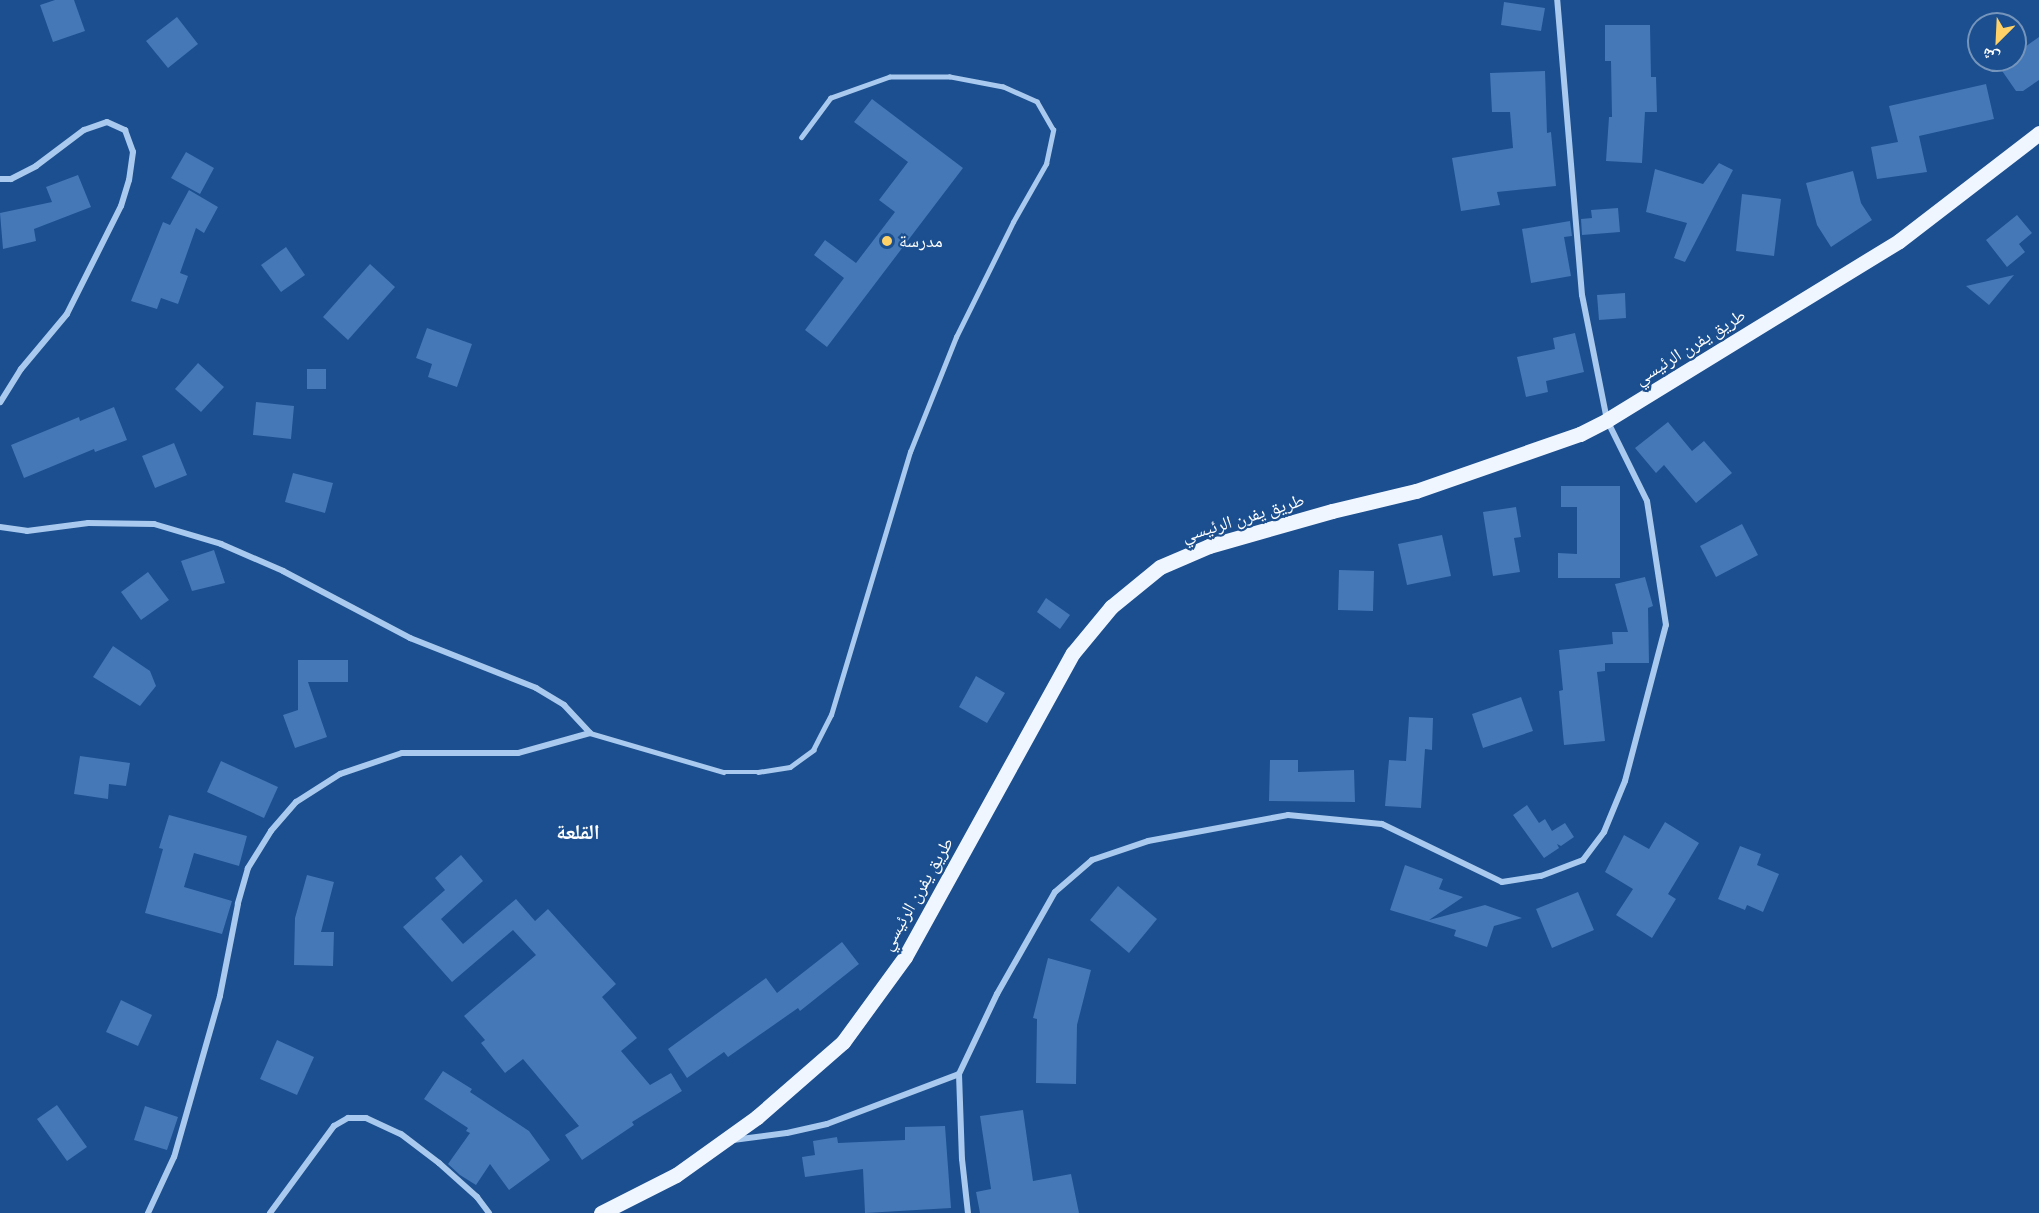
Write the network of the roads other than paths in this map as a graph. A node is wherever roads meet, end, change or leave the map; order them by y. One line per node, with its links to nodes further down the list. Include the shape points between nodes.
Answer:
1 (1557, 0): 6 (street, via 1582,295)
2 (2039, 133): 6 (main road, طريق يفرن الرئيسي, via 1899,241)
3 (802, 137): 8 (lane, via 831,98 891,77 950,78 1003,87 1037,102 1053,130 1046,164 956,337 910,452 831,715 813,750 790,767 723,772)
4 (0, 179): 5 (street, via 11,179 36,166 84,130 107,122 125,130 133,152 121,206 66,314)
5 (0, 402)
6 (1607, 420): 9 (street, via 1647,501 1666,625 1625,781 1604,832 1583,861 1541,876 1502,882 1382,824 1288,815 1148,842 1092,860 1055,892 997,994); 10 (main road, طريق يفرن الرئيسي, via 1580,434 1416,491 1209,546 1160,567 1111,607 1073,653 904,957 843,1042 757,1117)
7 (0, 527): 8 (street, via 27,531 88,523 154,525 221,544 410,638 536,688 564,705)
8 (590, 733): 11 (street, via 518,753 402,753 340,774 296,802 271,831 248,868 220,996 174,1157)
9 (959, 1074): 10 (street, via 827,1124); 15 (street)
10 (723, 1141): 14 (main road, طريق يفرن الرئيسي, via 676,1175)
11 (148, 1213)
12 (270, 1213): 13 (street, via 334,1126 348,1119 366,1118 401,1134 439,1162)
13 (489, 1213)
14 (601, 1213)
15 (968, 1213)

